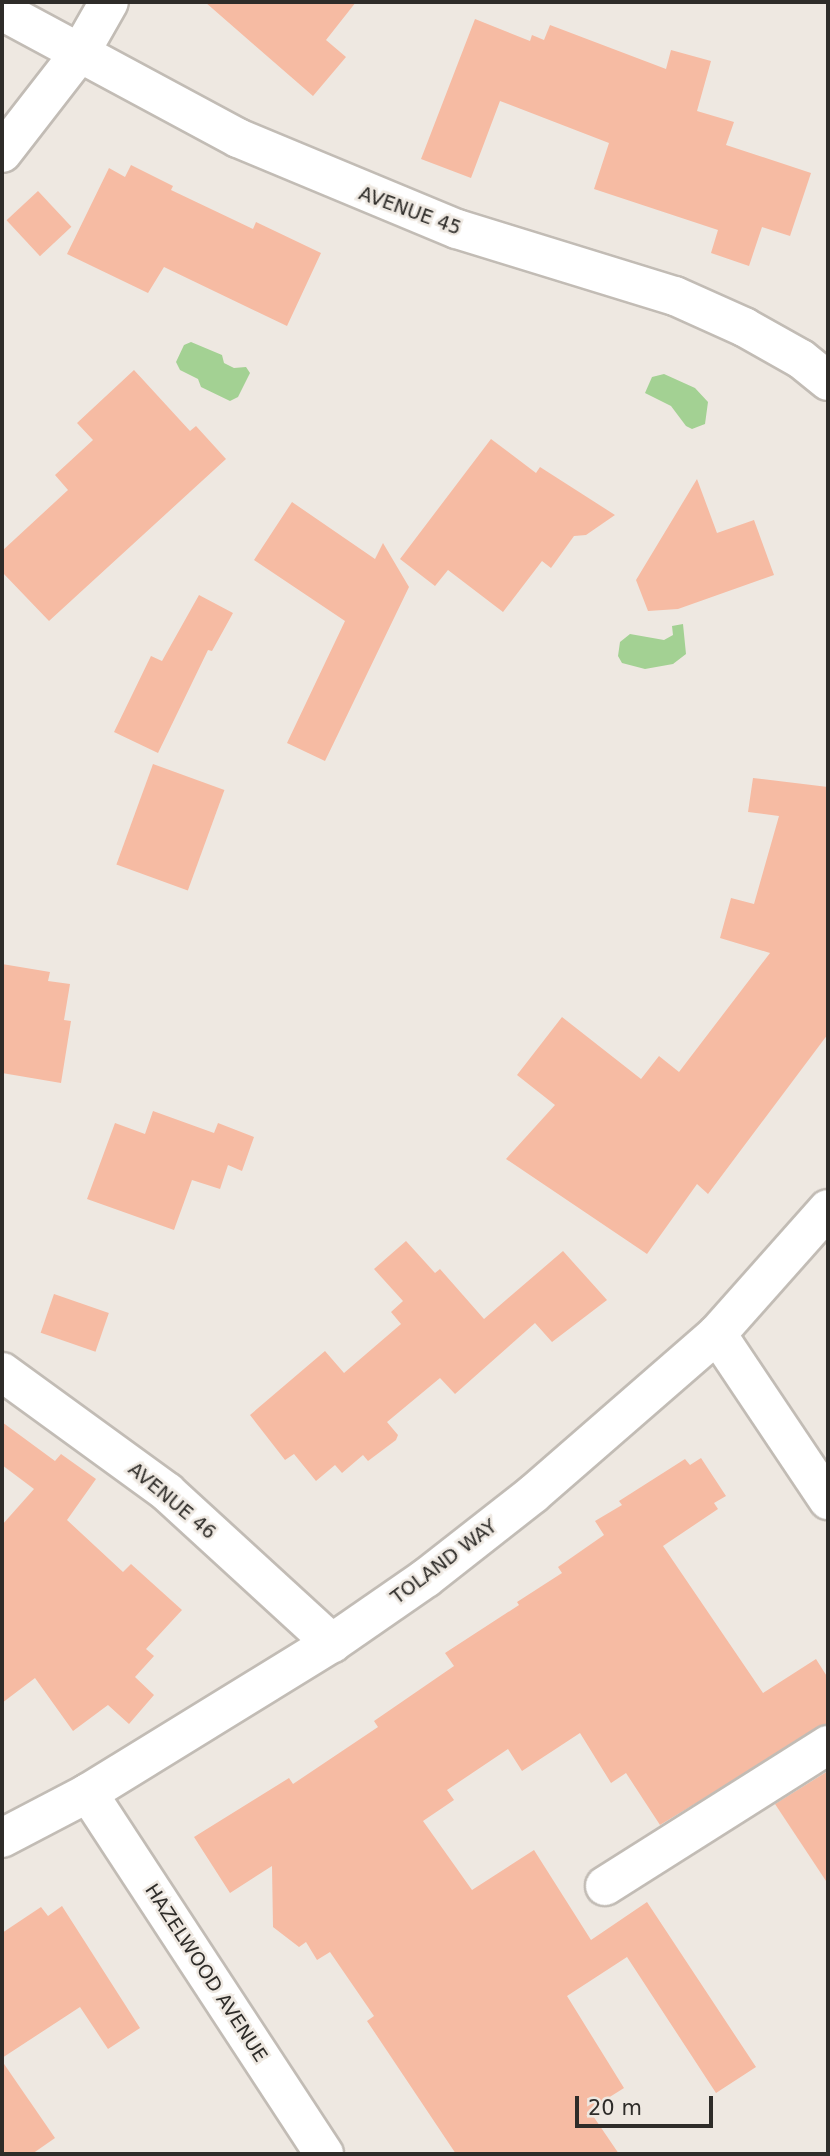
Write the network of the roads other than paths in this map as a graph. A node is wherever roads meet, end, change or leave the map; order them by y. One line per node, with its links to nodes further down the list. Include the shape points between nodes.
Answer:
1 (109, 2): 3 (street)
2 (2, 11): 3 (street, AVENUE 45)
3 (81, 51): 4 (street); 5 (street, AVENUE 45, via 238,138 332,180 457,229 675,296 801,359)
4 (2, 153)
5 (828, 382)
6 (828, 1209): 7 (street, TOLAND WAY)
7 (717, 1335): 9 (street); 10 (street, TOLAND WAY, via 533,1494 426,1578)
8 (2, 1372): 10 (street, AVENUE 46, via 167,1492)
9 (828, 1500)
10 (332, 1643): 12 (street, TOLAND WAY)
11 (828, 1745): 14 (street)
12 (89, 1793): 13 (street, TOLAND WAY); 15 (street, HAZELWOOD AVENUE)
13 (2, 1838)
14 (605, 1886)
15 (324, 2154)

